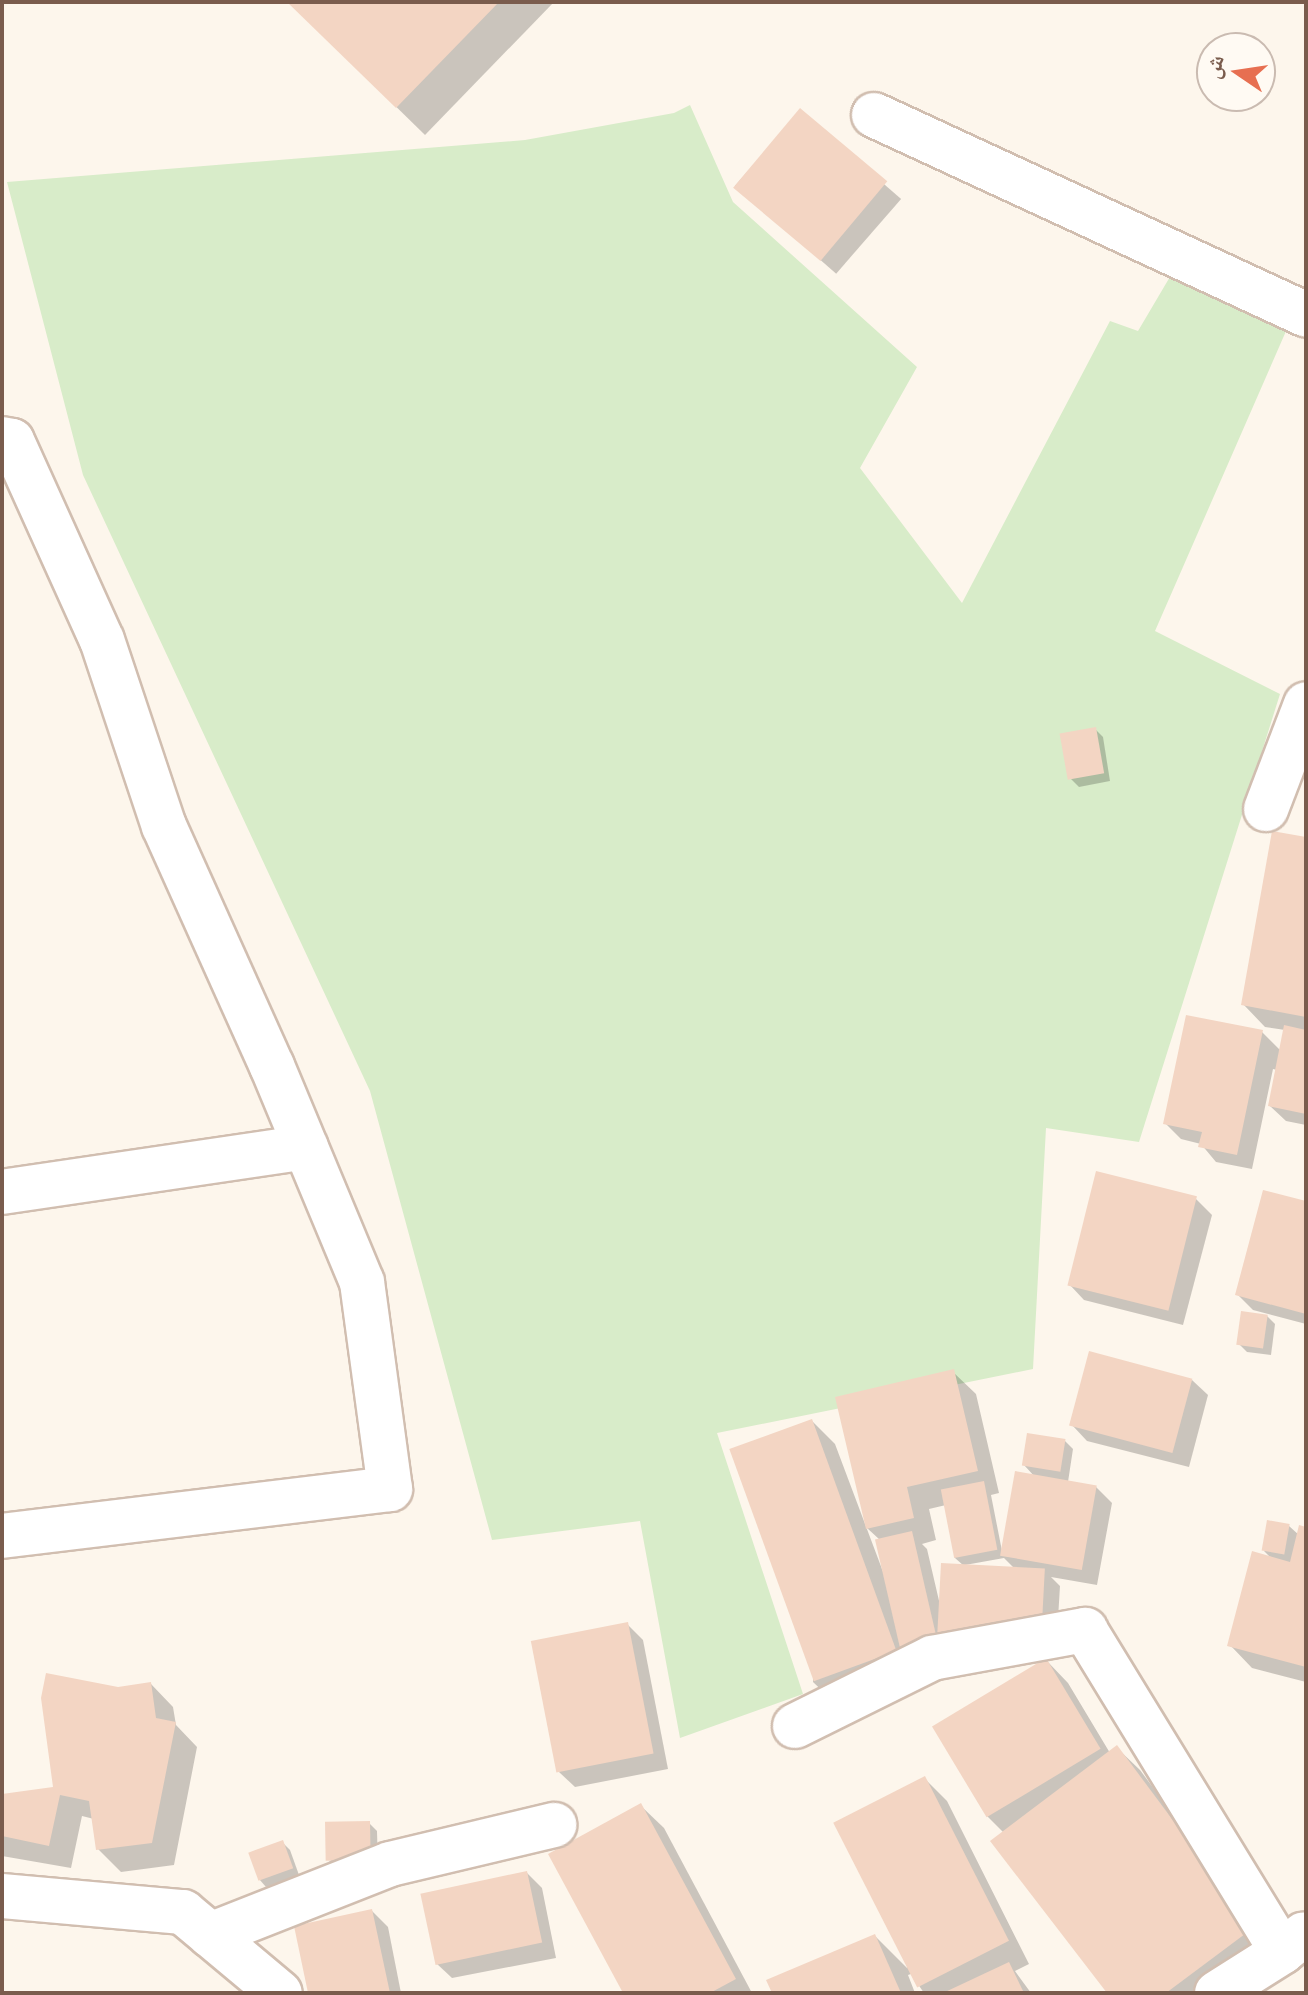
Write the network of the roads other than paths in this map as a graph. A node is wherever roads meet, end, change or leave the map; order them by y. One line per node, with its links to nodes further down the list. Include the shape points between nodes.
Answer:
1 (874, 115): 2 (street)
2 (1306, 315)
3 (2, 439): 6 (street, via 12,441 102,640 164,826)
4 (1306, 704): 5 (street)
5 (1266, 809)
6 (306, 1147): 7 (street); 8 (street, via 362,1282 390,1489)
7 (2, 1192)
8 (2, 1536)
9 (795, 1726): 13 (street, via 932,1658 1085,1630)
10 (554, 1825): 12 (street, via 390,1864)
11 (2, 1896): 12 (street, via 183,1912)
12 (210, 1935): 14 (street)
13 (1294, 1942): 15 (street)
14 (280, 1993)
15 (1217, 1993)

